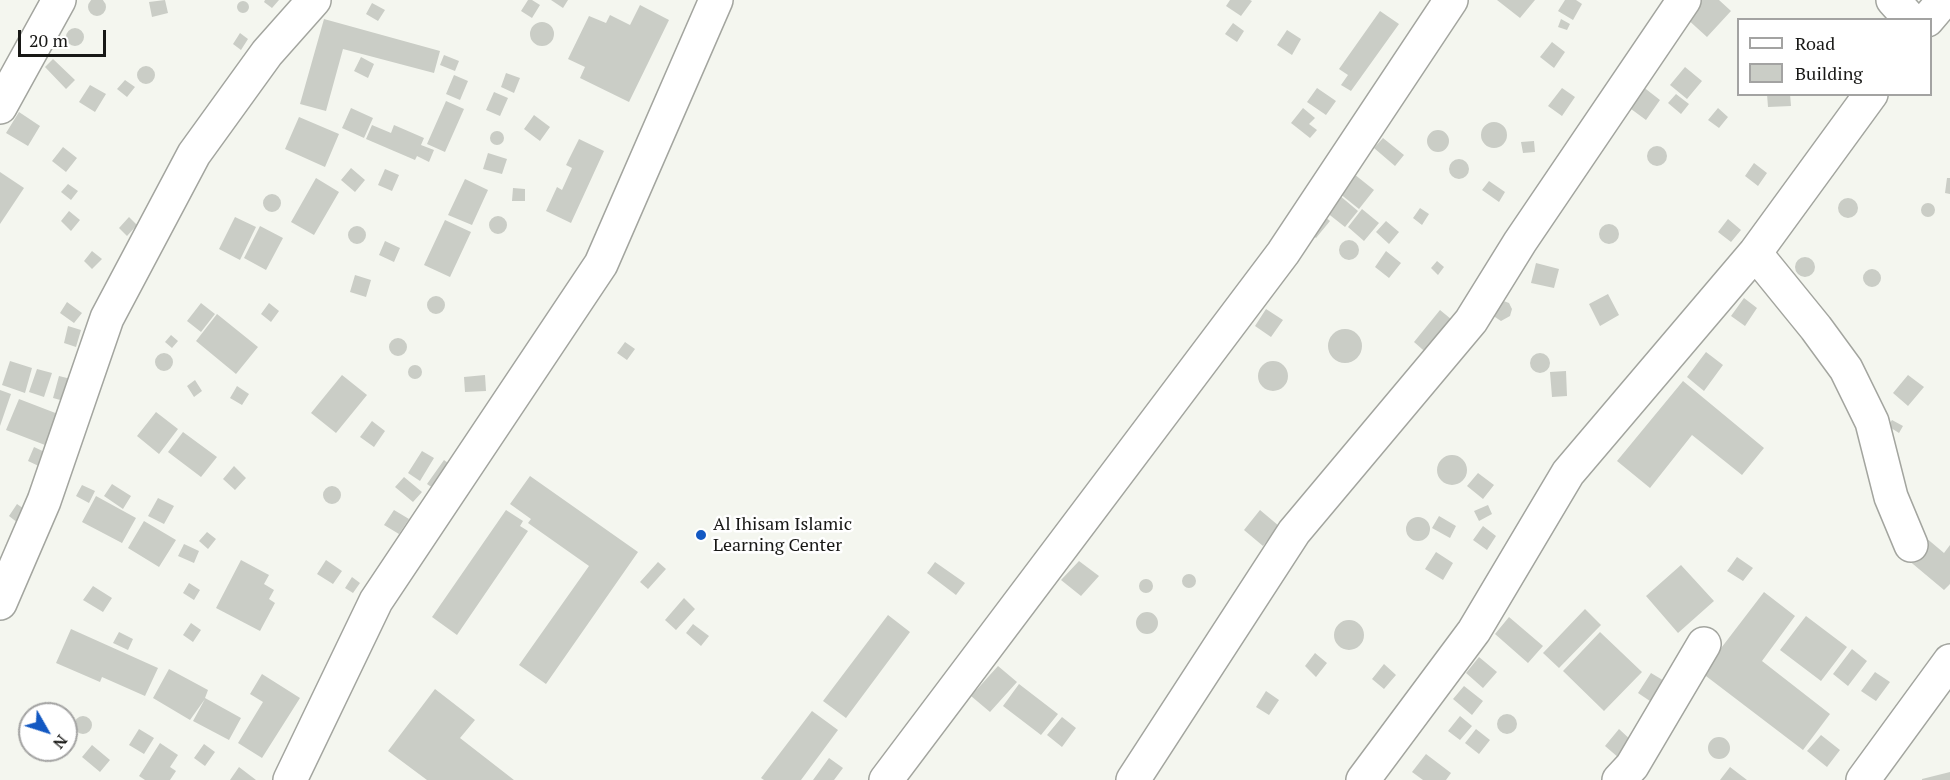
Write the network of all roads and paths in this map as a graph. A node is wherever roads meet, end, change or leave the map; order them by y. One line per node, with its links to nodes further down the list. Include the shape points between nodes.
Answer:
1 (59, 0): 11 (street)
2 (314, 0): 14 (street, via 267,53 194,154 107,318 44,501)
3 (716, 0): 17 (street, via 601,264 376,601)
4 (1451, 0): 18 (street, via 1283,253)
5 (1684, 0): 19 (street, via 1471,321 1294,532)
6 (1893, 0): 8 (street)
7 (1944, 0): 9 (street)
8 (1909, 18)
9 (1929, 18)
10 (1870, 96): 12 (street)
11 (0, 107)
12 (1755, 253): 13 (street, via 1846,369 1872,422 1891,497); 20 (street, via 1568,473 1474,631)
13 (1911, 545)
14 (0, 603)
15 (1704, 644): 21 (street, via 1632,766)
16 (1950, 661): 22 (street)
17 (290, 780)
18 (886, 780)
19 (1133, 780)
20 (1363, 780)
21 (1619, 780)
22 (1863, 780)

